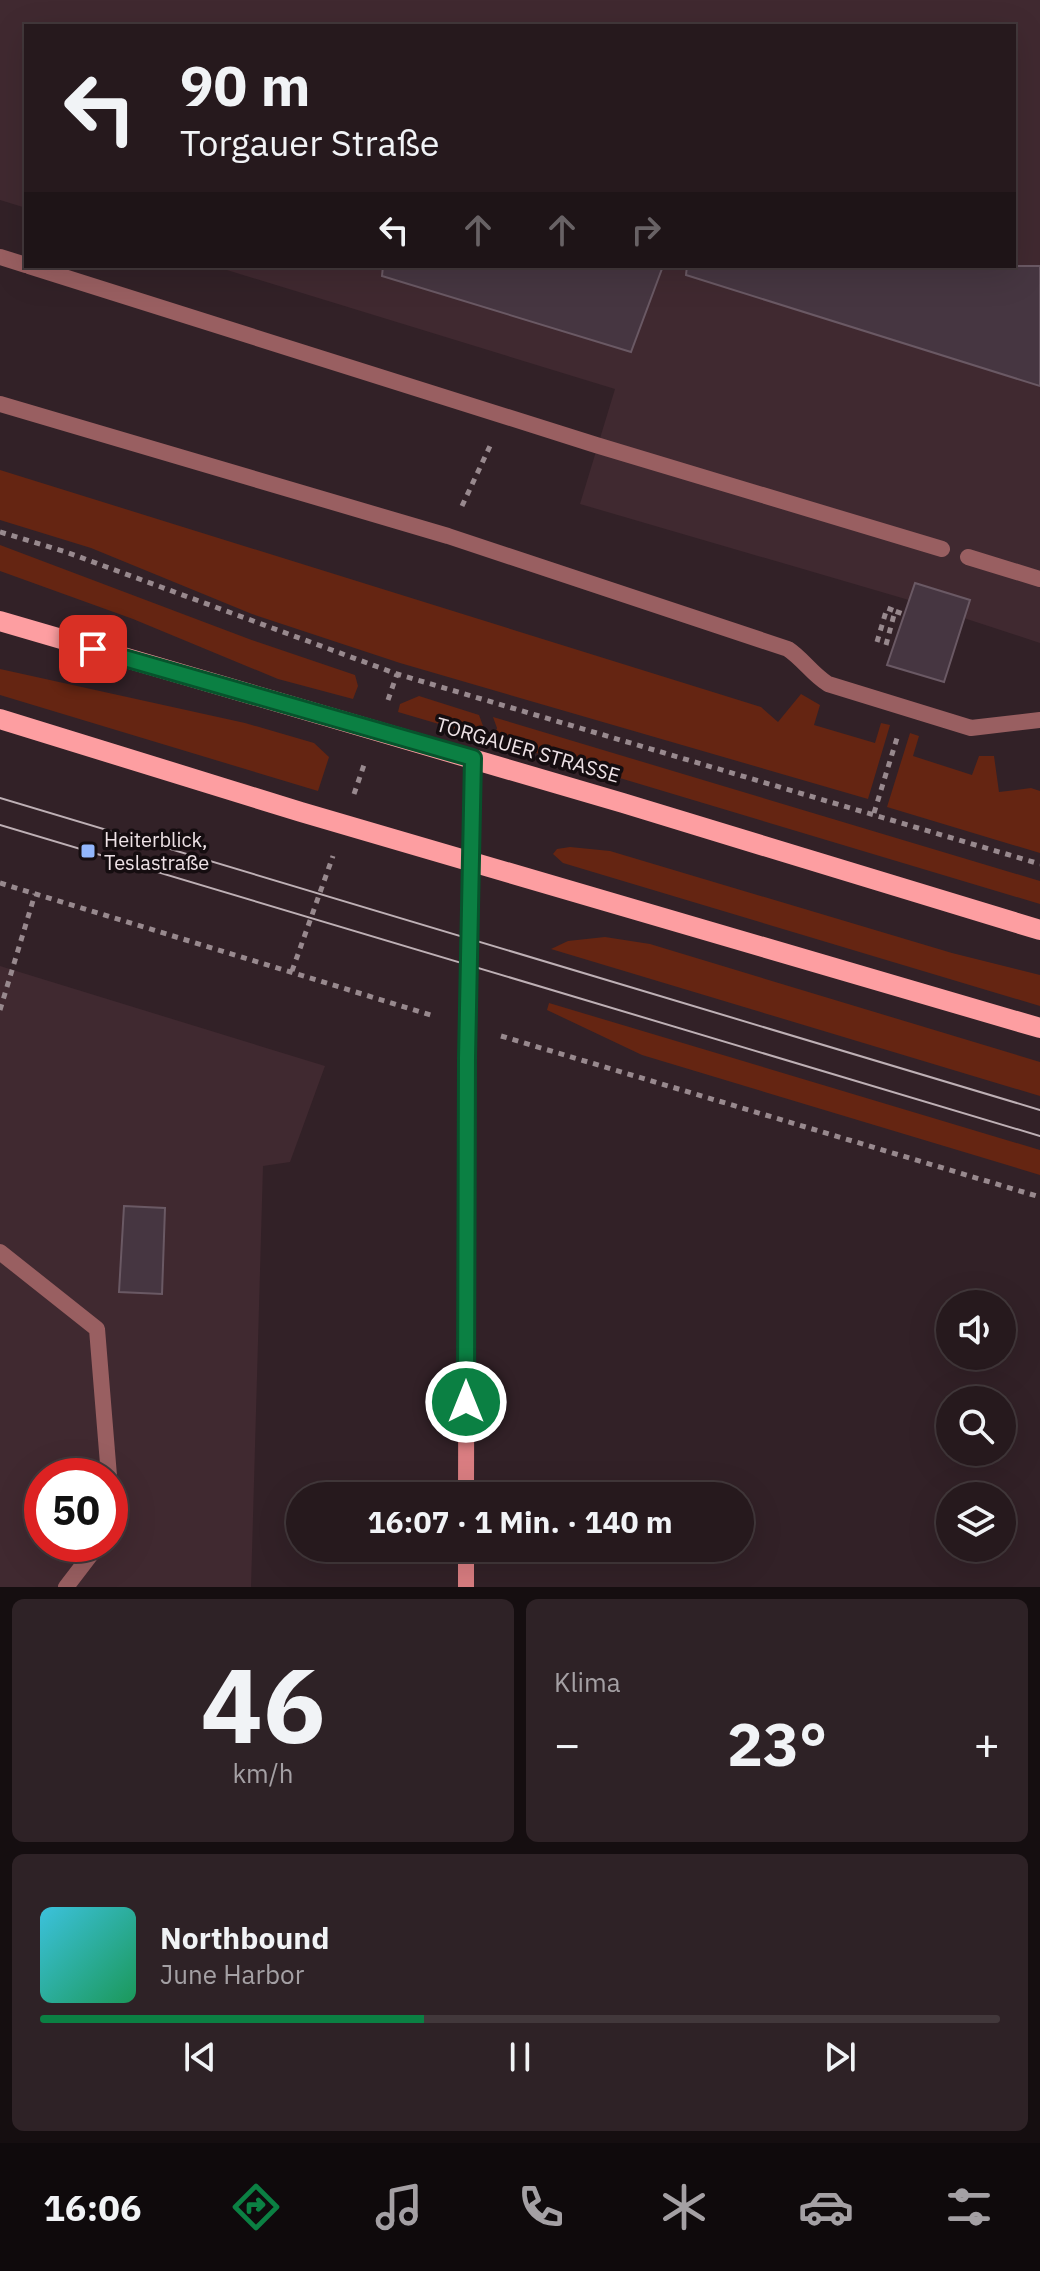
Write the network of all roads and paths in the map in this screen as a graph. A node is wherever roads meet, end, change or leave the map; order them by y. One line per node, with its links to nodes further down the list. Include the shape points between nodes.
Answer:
1 (0, 257): 2 (lane)
2 (24, 265)
3 (33, 268): 5 (lane)
4 (0, 404): 7 (lane)
5 (505, 414): 7 (path); 8 (lane)
6 (0, 532): 20 (path, via 397,674)
7 (448, 536): 17 (lane, via 788,649 828,684 971,728)
8 (942, 549)
9 (968, 557): 10 (lane)
10 (1040, 579)
11 (895, 611): 12 (path); 14 (path, via 887,608); 15 (path)
12 (903, 614)
13 (0, 621): 18 (main road, TORGAUER STRASSE)
14 (877, 642)
15 (886, 645)
16 (0, 719): 19 (main road)
17 (1040, 720)
18 (473, 758): 19 (main road); 23 (main road, TORGAUER STRASSE)
19 (469, 862): 25 (main road); 26 (main road)
20 (1040, 864)
21 (0, 883): 22 (path)
22 (35, 894): 24 (path); 25 (path)
23 (1040, 930)
24 (0, 1010)
25 (467, 1026): 27 (path); 30 (main road)
26 (1040, 1028)
27 (1040, 1197)
28 (0, 1252): 29 (lane, via 97,1329)
29 (108, 1458)
30 (466, 1482)
31 (85, 1562): 33 (lane)
32 (466, 1562): 34 (main road)
33 (66, 1587)
34 (466, 1587)

